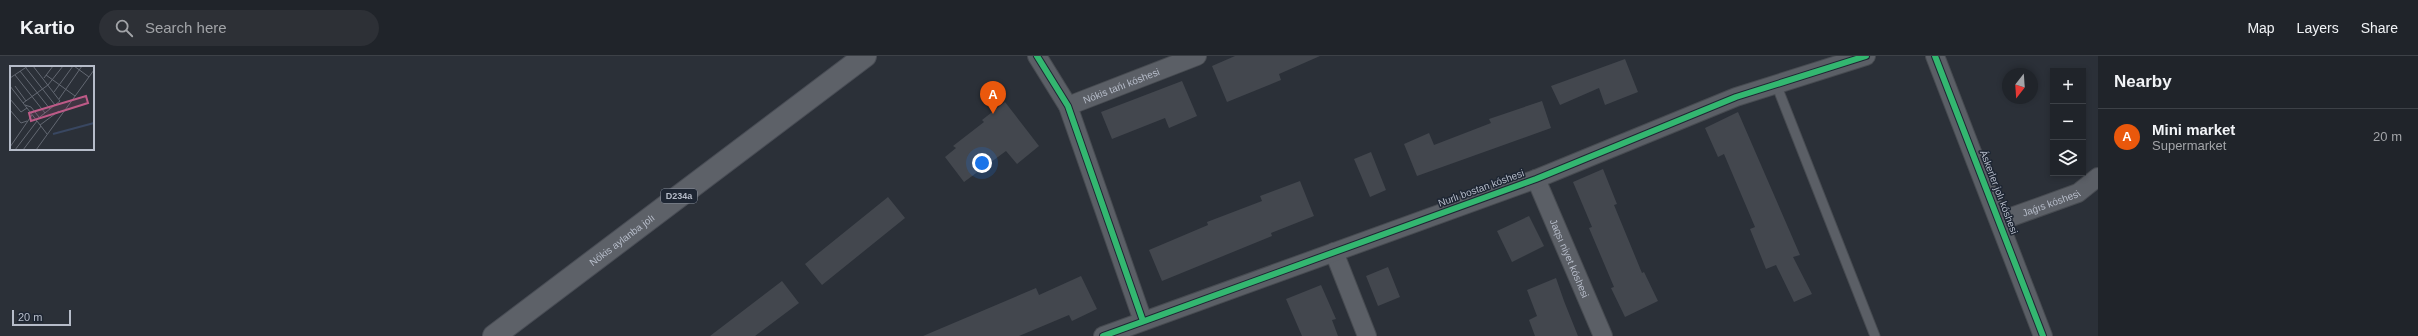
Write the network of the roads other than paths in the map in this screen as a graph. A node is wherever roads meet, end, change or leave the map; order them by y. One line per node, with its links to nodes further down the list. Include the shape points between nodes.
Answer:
1 (865, 56): 16 (main road, Nókis aylanba jolı / D234a)
2 (1037, 56): 7 (street)
3 (1197, 56): 7 (street, Nókis tańı kóshesi)
4 (1866, 56): 6 (street, Nurlı bostan kóshesi)
5 (1935, 56): 12 (street, Áskerler jolı kóshesi)
6 (1776, 84): 9 (street, Nurlı bostan kóshesi, via 1736,97); 19 (lane)
7 (1068, 106): 14 (street)
8 (2098, 177): 11 (street, Jaǵıs kóshesi)
9 (1536, 179): 13 (street, Nurlı bostan kóshesi); 18 (street, Jaqsı niyet kóshesi)
10 (2098, 186): 11 (lane)
11 (2078, 193): 12 (street, Jaǵıs kóshesi)
12 (2000, 221): 20 (street, Áskerler jolı kóshesi)
13 (1334, 252): 14 (street, Nurlı bostan kóshesi); 17 (street)
14 (1143, 321): 15 (street, Nurlı bostan kóshesi)
15 (1113, 334)
16 (494, 336)
17 (1367, 336)
18 (1603, 336)
19 (1875, 336)
20 (2043, 336)

